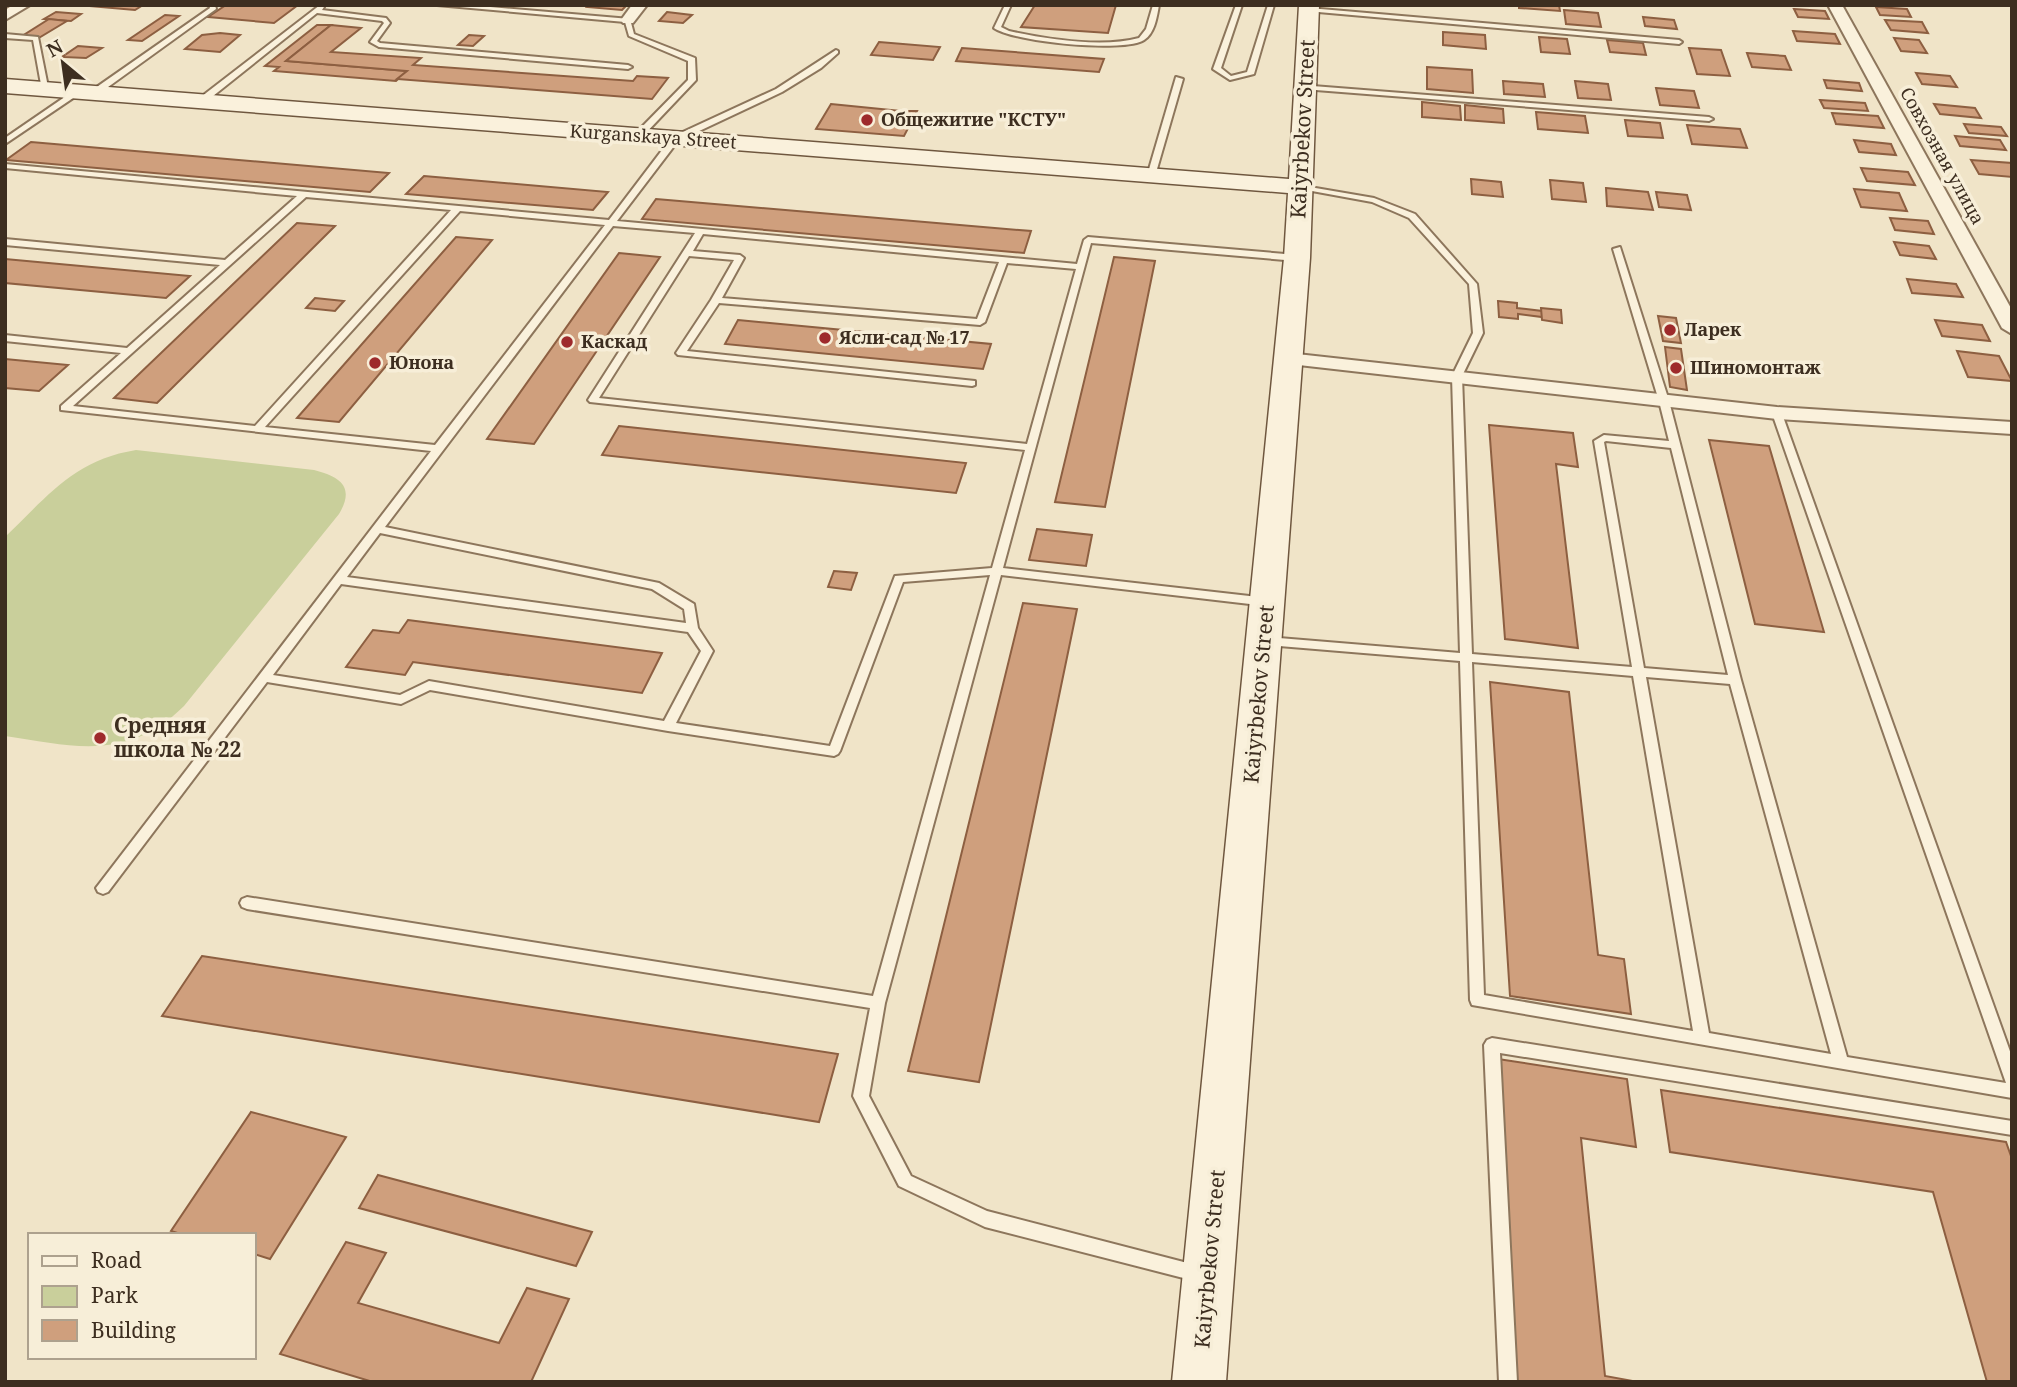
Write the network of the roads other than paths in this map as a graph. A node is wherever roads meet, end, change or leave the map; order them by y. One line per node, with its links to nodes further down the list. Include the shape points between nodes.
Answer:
1 (23, 5): 14 (street)
2 (212, 5): 24 (lane, via 213,9)
3 (323, 5): 13 (lane)
4 (440, 5): 11 (lane)
5 (640, 5): 15 (street)
6 (1008, 5): 7 (lane, via 997,28 1003,33 1119,44 1147,34)
7 (1156, 5)
8 (1239, 5): 9 (lane, via 1217,69 1230,78 1250,74)
9 (1271, 5)
10 (1835, 5): 45 (street, Совхозная улица)
11 (485, 7): 15 (lane)
12 (1309, 8): 17 (lane); 22 (main road, Kaiyrbekov Street)
13 (315, 11): 19 (lane, via 384,19 387,23 373,42 379,45); 25 (lane)
14 (5, 16)
15 (628, 20): 27 (lane, via 631,35 692,60 692,80)
16 (5, 36): 23 (lane, via 36,38)
17 (1679, 41)
18 (836, 52): 28 (lane, via 783,89)
19 (628, 68)
20 (1179, 79): 31 (lane)
21 (5, 86): 23 (main road, Kurganskaya Street)
22 (1303, 87): 26 (lane); 32 (main road, Kaiyrbekov Street)
23 (46, 90): 24 (main road, Kurganskaya Street)
24 (86, 93): 25 (main road, Kurganskaya Street); 29 (lane)
25 (200, 102): 27 (main road, Kurganskaya Street)
26 (1709, 119)
27 (638, 136): 28 (main road, Kurganskaya Street)
28 (674, 139): 31 (main road, Kurganskaya Street); 35 (lane)
29 (5, 142)
30 (5, 166): 33 (lane)
31 (1150, 176): 32 (main road, Kurganskaya Street)
32 (1301, 187): 40 (main road, Kaiyrbekov Street); 49 (lane, via 1374,200 1412,216 1473,285 1478,333)
33 (304, 194): 34 (lane); 42 (lane)
34 (458, 208): 35 (lane); 53 (lane)
35 (611, 223): 36 (lane); 57 (lane)
36 (701, 231): 39 (lane); 41 (lane)
37 (5, 242): 42 (lane)
38 (1617, 249): 51 (lane)
39 (687, 253): 44 (lane, via 740,258); 56 (lane, via 593,400)
40 (1297, 258): 43 (lane, via 1088,240); 48 (main road, Kaiyrbekov Street)
41 (1004, 259): 43 (lane); 44 (lane, via 980,322)
42 (227, 263): 47 (lane)
43 (1081, 267): 56 (lane)
44 (716, 300): 50 (lane, via 681,353)
45 (2012, 328)
46 (5, 338): 47 (lane)
47 (129, 351): 53 (lane, via 65,408)
48 (1288, 359): 49 (street); 61 (main road, Kaiyrbekov Street)
49 (1457, 376): 51 (street); 70 (lane, via 1477,1000)
50 (972, 383)
51 (1664, 401): 52 (street); 55 (lane)
52 (1777, 413): 54 (street); 72 (lane)
53 (259, 428): 57 (lane)
54 (2012, 428)
55 (1675, 445): 65 (lane); 70 (lane, via 1599,441)
56 (1031, 448): 59 (lane)
57 (440, 449): 58 (lane)
58 (379, 529): 60 (lane); 62 (lane, via 656,586 690,607)
59 (997, 571): 61 (lane); 66 (lane, via 899,579 834,751); 69 (lane)
60 (340, 580): 62 (lane); 64 (lane)
61 (1267, 602): 63 (main road, Kaiyrbekov Street)
62 (692, 628): 66 (lane, via 707,651)
63 (1264, 640): 65 (lane); 75 (main road, Kaiyrbekov Street)
64 (266, 678): 66 (lane, via 401,700 429,685); 67 (lane)
65 (1735, 680): 71 (lane)
66 (668, 726)
67 (103, 888)
68 (247, 902): 69 (lane)
69 (878, 1003): 75 (lane, via 861,1097 905,1181 985,1219)
70 (1702, 1038): 71 (lane)
71 (1841, 1063): 73 (lane)
72 (2012, 1079)
73 (2012, 1091)
74 (2012, 1128): 77 (lane, via 1492,1045)
75 (1208, 1277): 76 (main road, Kaiyrbekov Street)
76 (1199, 1382)
77 (1508, 1382)

